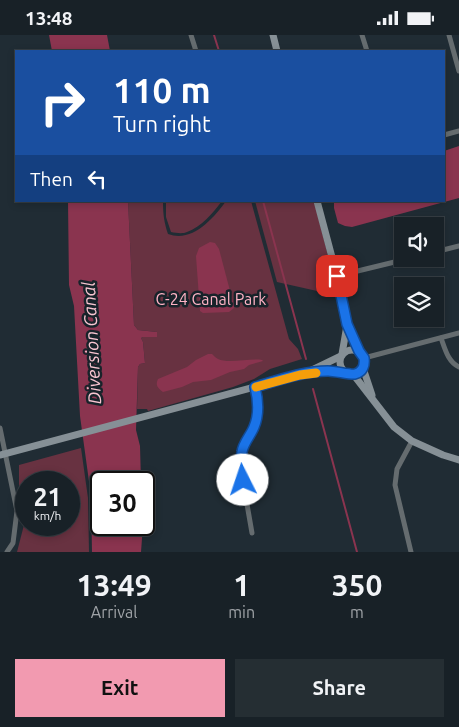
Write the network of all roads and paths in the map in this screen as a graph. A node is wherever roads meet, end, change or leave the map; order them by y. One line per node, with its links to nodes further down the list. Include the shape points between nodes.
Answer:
1 (191, 35): 5 (street)
2 (273, 35): 6 (street)
3 (362, 35): 7 (street)
4 (450, 35): 8 (street)
5 (196, 50)
6 (277, 50)
7 (367, 50)
8 (459, 71)
9 (459, 131): 10 (street)
10 (445, 135)
11 (317, 202): 15 (street)
12 (459, 246): 13 (street)
13 (444, 250)
14 (394, 262): 15 (street)
15 (337, 276): 16 (street)
16 (347, 324): 19 (street); 20 (street)
17 (459, 333): 18 (street)
18 (441, 338): 21 (street); 22 (street, via 449,358)
19 (359, 351): 20 (street, via 348,350); 21 (street)
20 (341, 355): 24 (street, via 340,367); 25 (street)
21 (364, 358): 23 (street)
22 (459, 367)
23 (363, 368): 26 (street); 28 (street)
24 (345, 373): 25 (street); 26 (street)
25 (302, 374): 27 (street)
26 (353, 375): 28 (street)
27 (255, 387): 31 (street); 33 (street, via 257,417 242,450 240,464)
28 (374, 400): 30 (street, via 394,427)
29 (0, 428): 31 (street)
30 (412, 441): 32 (street); 35 (street, via 397,469 395,485)
31 (3, 454): 34 (street, via 16,511 13,543)
32 (459, 460)
33 (252, 533)
34 (7, 552)
35 (411, 552)

